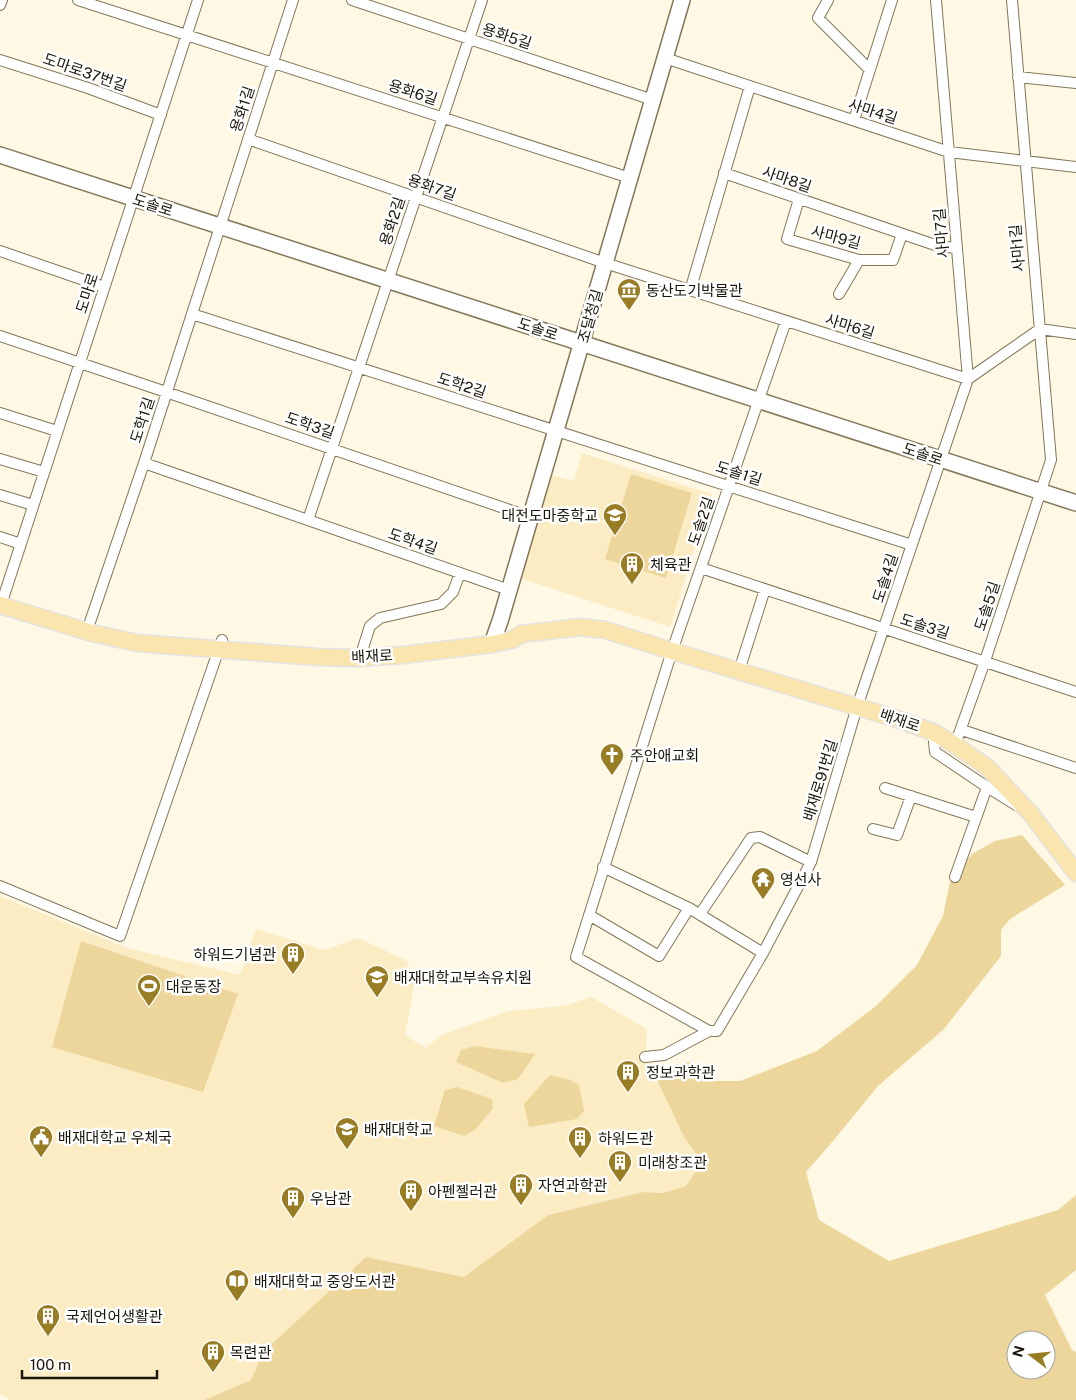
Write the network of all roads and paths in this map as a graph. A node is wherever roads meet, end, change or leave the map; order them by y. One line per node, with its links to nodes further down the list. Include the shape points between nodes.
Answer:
1 (2, 0): 12 (street)
2 (78, 0): 13 (street, 용화6길)
3 (198, 0): 13 (street, 도마로)
4 (293, 0): 17 (street, 용화1길)
5 (352, 0): 14 (street, 용화5길)
6 (482, 0): 14 (street, 용화2길)
7 (682, 0): 15 (street, 조달청길)
8 (828, 0): 18 (street, via 818,18)
9 (892, 0): 18 (street)
10 (936, 0): 27 (street, 사마7길)
11 (1012, 0): 19 (street, 사마1길)
12 (0, 5)
13 (187, 34): 17 (street, 용화6길); 23 (street, 도마로)
14 (469, 39): 22 (street, 용화5길); 24 (street, 용화2길)
15 (665, 58): 21 (street, 사마4길); 22 (street, 조달청길)
16 (0, 60): 23 (street, 도마로37번길)
17 (273, 62): 24 (street, 용화6길); 26 (street, 용화1길)
18 (870, 70): 25 (street)
19 (1018, 77): 20 (street); 29 (street, 사마1길)
20 (1076, 83)
21 (750, 86): 25 (street, 사마4길); 31 (street)
22 (653, 100): 32 (street, 조달청길)
23 (161, 115): 34 (street, 도마로)
24 (442, 117): 32 (street, 용화6길); 33 (street, 용화2길)
25 (854, 120): 27 (street, 사마4길)
26 (248, 139): 33 (street, 용화7길); 36 (street, 용화1길)
27 (949, 152): 29 (street, 사마4길); 38 (street, 사마7길)
28 (0, 156): 34 (street, 도솔로)
29 (1024, 161): 30 (street, 사마4길); 48 (street, 사마1길)
30 (1076, 167)
31 (724, 173): 35 (street, 사마8길); 44 (street)
32 (630, 178): 41 (street, 조달청길)
33 (416, 197): 41 (street, 용화7길); 42 (street, 용화2길)
34 (133, 198): 36 (street, 도솔로); 43 (street, 도마로)
35 (799, 199): 37 (street, 사마8길); 40 (street, 사마9길, via 787,239)
36 (220, 226): 42 (street, 도솔로); 46 (street, 도학1길)
37 (902, 234): 38 (street, 사마8길, via 938,246); 40 (street, 사마9길, via 893,260)
38 (957, 248): 54 (street, 사마7길)
39 (0, 251): 43 (street)
40 (858, 260): 45 (street)
41 (605, 263): 44 (street, 사마6길); 51 (street, 조달청길)
42 (388, 281): 51 (street, 도솔로); 53 (street)
43 (104, 287): 52 (street, 도마로)
44 (690, 291): 47 (street, 사마6길)
45 (839, 294)
46 (192, 314): 53 (street, 도학2길); 55 (street, 도학1길)
47 (786, 322): 54 (street, 사마6길); 56 (street, 도솔2길)
48 (1040, 329): 49 (street); 54 (street); 66 (street, 사마1길, via 1051,460)
49 (1076, 334)
50 (0, 336): 52 (street, 도학3길)
51 (582, 344): 56 (street, 도솔로); 59 (street, 조달청길)
52 (80, 363): 55 (street, 도학3길); 58 (street, 도마로)
53 (359, 368): 59 (street, 도학2길); 60 (street)
54 (968, 379): 62 (street, 사마7길)
55 (166, 392): 60 (street, 도학3길); 63 (street, 도학1길)
56 (758, 401): 62 (street, 도솔로); 65 (street, 도솔2길)
57 (0, 412): 58 (street)
58 (57, 431): 64 (street, 도마로)
59 (556, 431): 65 (street, 도솔1길); 70 (street, 조달청길)
60 (332, 449): 70 (street, 도학3길); 71 (street)
61 (0, 459): 64 (street)
62 (941, 460): 66 (street, 도솔로); 74 (street, 도솔4길)
63 (144, 463): 71 (street, 도학4길); 80 (street, 도학1길)
64 (44, 472): 69 (street, 도마로)
65 (729, 486): 74 (street, 도솔1길); 75 (street, 도솔2길)
66 (1040, 492): 68 (street, 도솔로); 88 (street, 도솔5길)
67 (0, 495): 69 (street)
68 (1076, 503)
69 (33, 506): 73 (street, 도마로)
70 (530, 517): 78 (street, 조달청길)
71 (308, 520): 76 (street, 도학4길)
72 (0, 537): 73 (street)
73 (21, 544): 79 (street, 도마로)
74 (912, 545): 81 (street, 도솔4길)
75 (701, 568): 77 (street, 도솔3길); 87 (street, 도솔2길)
76 (460, 573): 78 (street, 도학4길); 85 (street, via 453,592 441,604 380,618 370,626)
77 (765, 589): 81 (street, 도솔3길); 89 (street)
78 (509, 590): 83 (street, 조달청길)
79 (1, 602): 80 (main road, 배재로); 82 (main road, 배재로, via 92,633)
80 (90, 622): 82 (main road, 배재로)
81 (884, 629): 88 (street, 도솔3길); 91 (street, 도솔4길)
82 (138, 638): 84 (main road, 배재로)
83 (494, 638): 85 (main road, 배재로); 86 (main road, 배재로, via 367,658); 87 (main road, 배재로, via 512,640 521,634 581,627 605,630)
84 (221, 645): 86 (main road, 배재로); 105 (street, via 120,936)
85 (363, 648): 86 (main road, 배재로)
86 (318, 651)
87 (672, 651): 89 (main road, 배재로); 102 (street)
88 (985, 661): 90 (street, 도솔3길); 93 (street, 도솔5길)
89 (739, 671): 91 (main road, 배재로)
90 (1075, 691)
91 (857, 706): 92 (main road, 배재로); 101 (street, 배재로91번길)
92 (933, 732): 93 (main road, 배재로); 95 (street, via 935,752)
93 (958, 737): 94 (street); 98 (main road, 배재로)
94 (1076, 768)
95 (987, 787): 98 (street); 99 (street)
96 (885, 788): 97 (street)
97 (911, 796): 99 (street); 100 (street, via 897,835)
98 (1031, 814): 103 (main road, 배재로)
99 (976, 817): 104 (street)
100 (873, 829)
101 (810, 862): 107 (street, via 760,837 751,838); 109 (street, 배재로91번길)
102 (603, 867): 106 (street); 108 (street)
103 (1076, 873)
104 (955, 877)
105 (0, 886)
106 (689, 908): 107 (street); 108 (street, via 659,956)
107 (700, 914): 109 (street)
108 (589, 915): 110 (street, via 576,957)
109 (764, 953): 110 (street, 배재로91번길, via 717,1031)
110 (709, 1032): 111 (street, 배재로91번길, via 664,1055)
111 (645, 1057)

